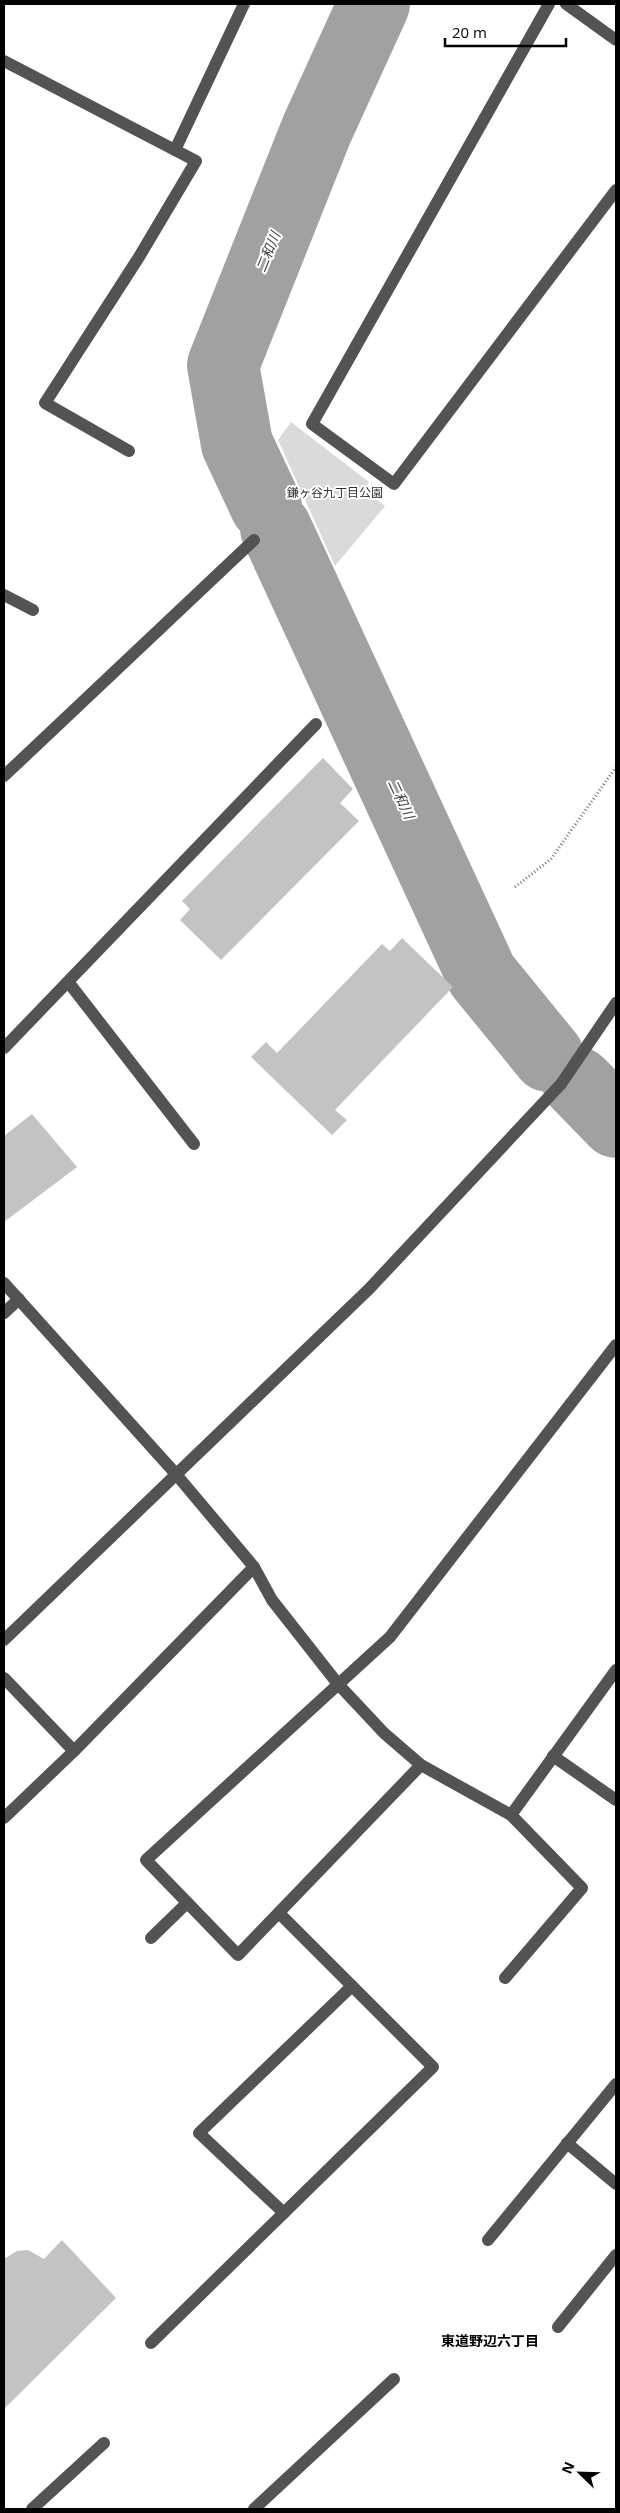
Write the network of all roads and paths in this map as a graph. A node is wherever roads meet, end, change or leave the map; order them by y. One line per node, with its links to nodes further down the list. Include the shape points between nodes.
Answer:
1 (244, 4): 6 (street)
2 (550, 4): 7 (street, via 312,424 394,484)
3 (566, 4): 4 (street)
4 (616, 40)
5 (4, 61): 6 (street)
6 (175, 150): 8 (street, via 196,161 45,403)
7 (616, 190)
8 (129, 451)
9 (254, 540): 14 (street)
10 (4, 595): 11 (street)
11 (33, 610)
12 (316, 724): 16 (street)
13 (616, 767): 15 (path, via 551,859)
14 (4, 776)
15 (516, 887)
16 (69, 983): 18 (street); 19 (street)
17 (616, 1002): 24 (street, via 554,1092 369,1289)
18 (4, 1048)
19 (194, 1144)
20 (4, 1283): 21 (street)
21 (18, 1299): 22 (street); 24 (street)
22 (4, 1313)
23 (616, 1345): 29 (street, via 390,1637)
24 (175, 1473): 25 (street); 26 (street)
25 (254, 1567): 29 (street, via 272,1600); 30 (street)
26 (4, 1640)
27 (616, 1670): 31 (street)
28 (4, 1678): 30 (street)
29 (338, 1684): 32 (street, via 384,1733); 36 (street, via 146,1860)
30 (74, 1751): 35 (street)
31 (553, 1756): 33 (street); 34 (street)
32 (421, 1765): 34 (street); 37 (street)
33 (616, 1800)
34 (511, 1815): 39 (street, via 582,1888)
35 (4, 1818)
36 (187, 1903): 37 (street, via 238,1955); 38 (street)
37 (279, 1912): 40 (street)
38 (151, 1938)
39 (505, 1978)
40 (352, 1986): 44 (street, via 433,2067); 44 (street, via 199,2133)
41 (616, 2084): 42 (street)
42 (567, 2143): 43 (street); 45 (street)
43 (616, 2184)
44 (284, 2213): 48 (street)
45 (488, 2240)
46 (616, 2255): 47 (street)
47 (558, 2327)
48 (151, 2343)
49 (394, 2379): 52 (street)
50 (104, 2443): 51 (street)
51 (32, 2509)
52 (254, 2509)

